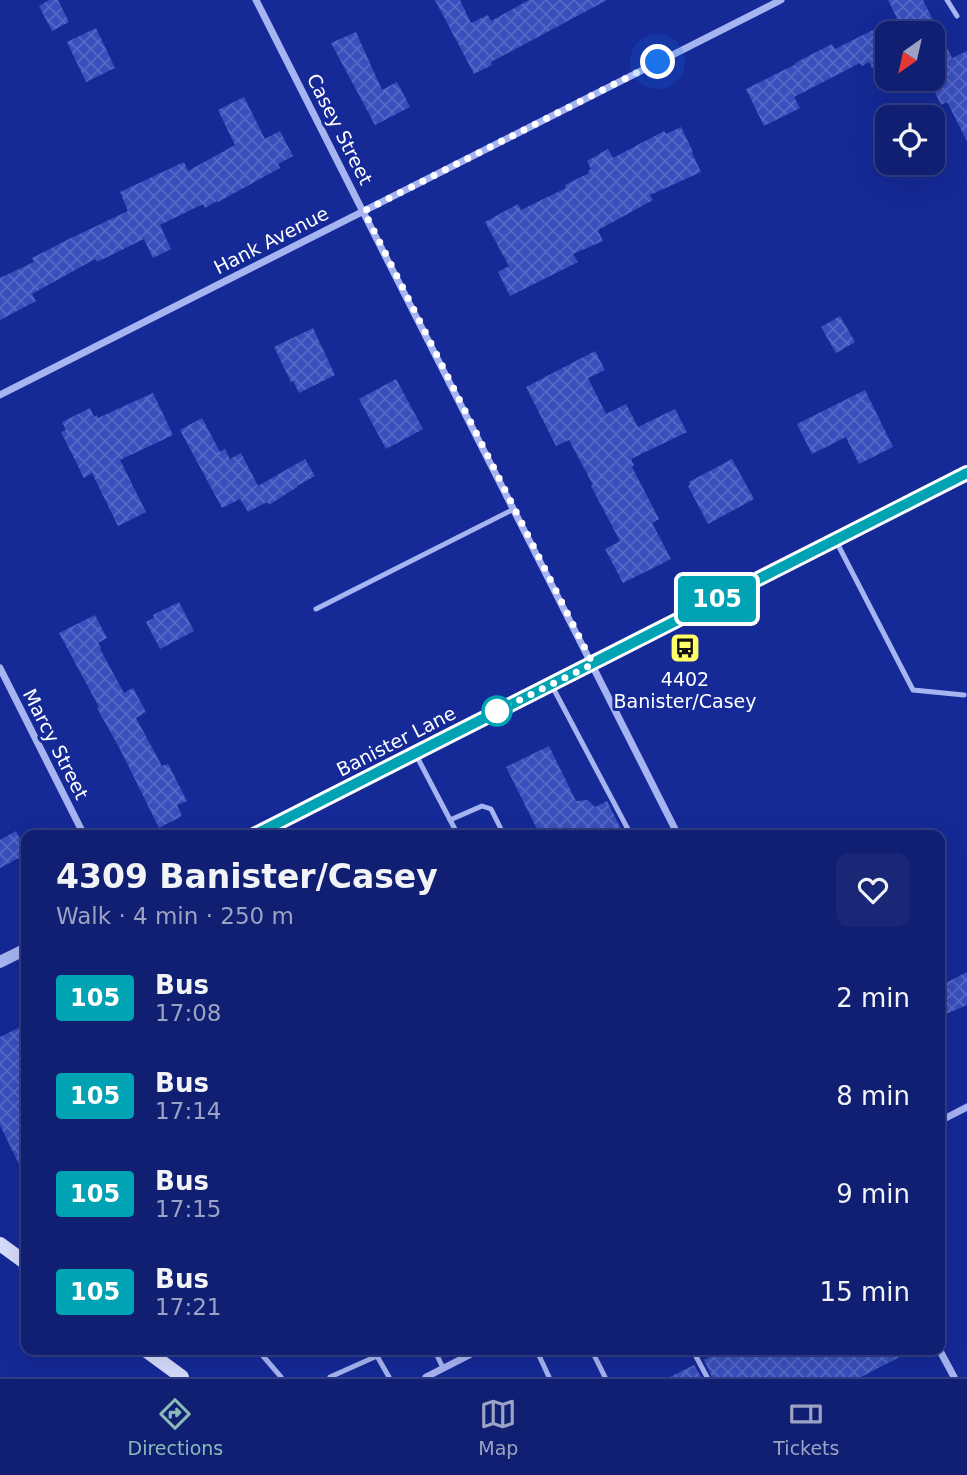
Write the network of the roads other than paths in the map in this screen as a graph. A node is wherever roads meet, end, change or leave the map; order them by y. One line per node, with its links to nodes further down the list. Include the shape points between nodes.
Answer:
1 (256, 0): 5 (street, Casey Street)
2 (780, 0): 5 (street, Hank Avenue)
3 (947, 0): 4 (lane)
4 (957, 16)
5 (364, 211): 6 (street, Hank Avenue); 8 (street, Casey Street)
6 (0, 395)
7 (967, 473): 9 (street, Banister Lane)
8 (514, 509): 10 (lane); 11 (street, Casey Street)
9 (835, 539): 11 (street, Banister Lane); 14 (lane, via 913,690)
10 (316, 609)
11 (593, 664): 13 (street, Banister Lane); 22 (street, Casey Street)
12 (0, 668): 17 (street, Marcy Street)
13 (551, 684): 15 (street, Banister Lane); 21 (lane)
14 (964, 695)
15 (415, 753): 16 (lane); 18 (street, Banister Lane)
16 (450, 820): 19 (lane); 20 (lane, via 482,806 491,809)
17 (81, 830)
18 (264, 830)
19 (455, 830)
20 (502, 830)
21 (628, 830)
22 (676, 830)
23 (21, 952): 24 (street)
24 (0, 962)
25 (967, 1107): 26 (street)
26 (945, 1118)
27 (0, 1244): 28 (main road)
28 (21, 1259)
29 (152, 1355): 39 (main road)
30 (262, 1355): 40 (lane)
31 (436, 1355): 38 (lane)
32 (469, 1355): 38 (street)
33 (539, 1355): 44 (lane)
34 (594, 1355): 45 (lane)
35 (695, 1355): 46 (lane)
36 (942, 1355): 47 (street)
37 (377, 1356): 41 (lane); 42 (lane)
38 (443, 1368): 43 (street)
39 (182, 1377)
40 (281, 1377)
41 (330, 1377)
42 (389, 1377)
43 (426, 1377)
44 (549, 1377)
45 (605, 1377)
46 (707, 1377)
47 (954, 1377)

